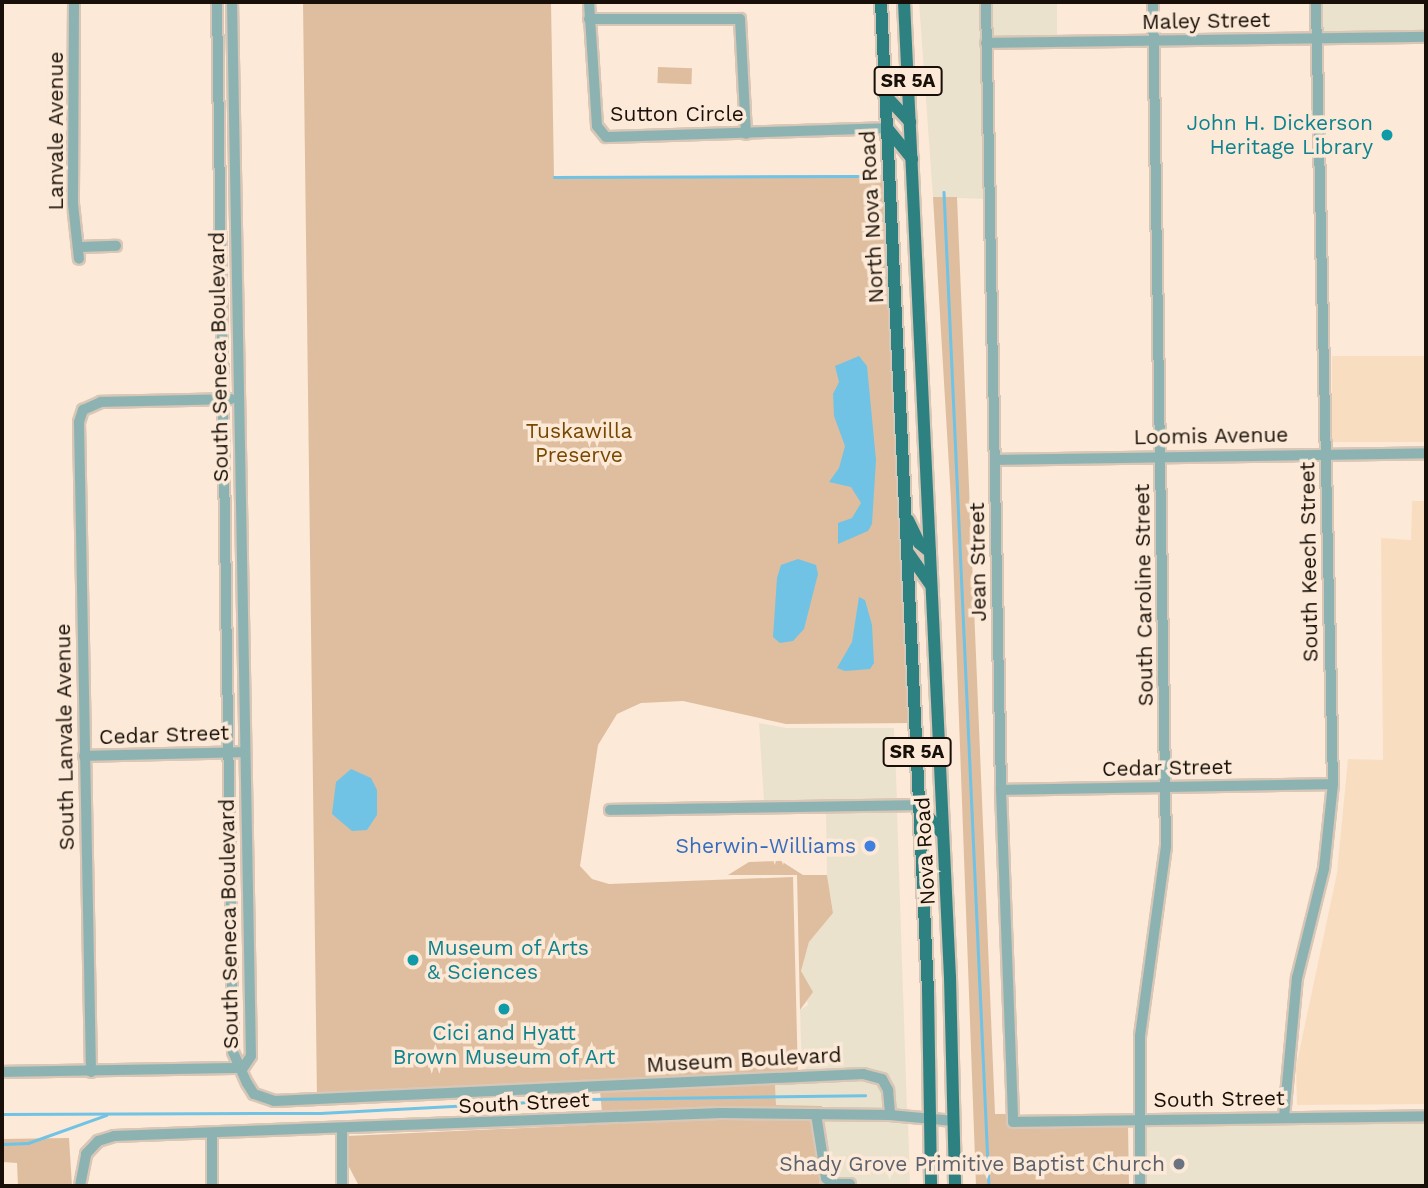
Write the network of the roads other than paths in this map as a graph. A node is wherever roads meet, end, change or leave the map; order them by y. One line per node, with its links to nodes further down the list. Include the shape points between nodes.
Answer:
1 (74, 2): 25 (street, Lanvale Avenue, via 74,204)
2 (217, 2): 16 (street, South Seneca Boulevard)
3 (232, 2): 15 (street, South Seneca Boulevard)
4 (589, 2): 10 (street, Sutton Circle)
5 (880, 2): 17 (main road, North Nova Road / SR 5A)
6 (904, 2): 18 (main road, North Nova Road / SR 5A)
7 (986, 2): 14 (street, Jean Street)
8 (1153, 2): 13 (street, South Caroline Street)
9 (1317, 2): 12 (street, South Keech Street)
10 (589, 19): 20 (street, Sutton Circle, via 599,132 606,137); 20 (street, via 740,19)
11 (1426, 37): 12 (street, Maley Street)
12 (1317, 39): 13 (street, Maley Street); 32 (street, South Keech Street)
13 (1154, 41): 14 (street, Maley Street); 33 (street, South Caroline Street)
14 (986, 43): 34 (street, Jean Street)
15 (233, 64): 16 (street); 23 (street, South Seneca Boulevard)
16 (218, 65): 22 (street, South Seneca Boulevard)
17 (885, 94): 18 (main road); 19 (main road, North Nova Road / SR 5A)
18 (910, 122): 21 (main road, North Nova Road / SR 5A)
19 (887, 128): 20 (street, Sutton Circle); 21 (main road); 27 (main road, North Nova Road / SR 5A)
20 (746, 134)
21 (912, 159): 28 (main road, North Nova Road / SR 5A)
22 (222, 244): 23 (street); 29 (street, South Seneca Boulevard)
23 (236, 244): 30 (street, South Seneca Boulevard)
24 (116, 246): 25 (street)
25 (80, 247): 26 (street, Lanvale Avenue)
26 (79, 259)
27 (899, 388): 35 (main road, Nova Road / SR 5A)
28 (922, 388): 37 (main road, Nova Road / SR 5A)
29 (225, 399): 30 (street); 39 (street, South Seneca Boulevard); 43 (street, South Lanvale Avenue, via 89,405 79,422)
30 (239, 399): 38 (street, South Seneca Boulevard)
31 (1426, 453): 32 (street, Loomis Avenue)
32 (1326, 454): 33 (street, Loomis Avenue); 44 (street, South Keech Street)
33 (1162, 455): 34 (street, Loomis Avenue); 45 (street, South Caroline Street)
34 (995, 460): 46 (street, Jean Street)
35 (905, 514): 36 (main road, Nova Road / SR 5A); 37 (main road, via 919,543)
36 (907, 551): 40 (main road); 47 (main road, Nova Road / SR 5A)
37 (930, 552): 40 (main road, Nova Road / SR 5A)
38 (242, 578): 39 (street); 42 (street, South Seneca Boulevard)
39 (228, 579): 41 (street, South Seneca Boulevard)
40 (932, 587): 49 (main road, Nova Road / SR 5A)
41 (230, 752): 42 (street, Cedar Street); 43 (street, Cedar Street); 50 (street, South Seneca Boulevard)
42 (245, 752): 51 (street, South Seneca Boulevard)
43 (84, 756): 54 (street, South Lanvale Avenue)
44 (1333, 784): 45 (street, Cedar Street); 58 (street, South Keech Street, via 1324,869 1297,978)
45 (1166, 787): 46 (street, Cedar Street); 60 (street, South Caroline Street, via 1166,847 1140,1037)
46 (1001, 790): 62 (street, Jean Street)
47 (919, 805): 48 (street); 49 (main road); 59 (main road, Nova Road / SR 5A)
48 (611, 810)
49 (943, 836): 61 (main road, Nova Road / SR 5A)
50 (234, 909): 51 (street); 52 (street, South Seneca Boulevard, via 233,1052)
51 (248, 909): 52 (street, South Seneca Boulevard, via 251,1056)
52 (243, 1068): 54 (street); 56 (street, Museum Boulevard, via 254,1094 274,1101 863,1074 882,1079)
53 (2, 1072): 54 (street)
54 (91, 1072)
55 (816, 1114): 56 (street, South Street); 63 (street, South Street); 65 (street, via 826,1178 832,1184)
56 (890, 1115): 59 (street, South Street)
57 (1426, 1116): 58 (street, South Street)
58 (1284, 1117): 60 (street, South Street)
59 (930, 1119): 61 (street, South Street); 69 (main road, Nova Road / SR 5A)
60 (1139, 1119): 62 (street, South Street); 71 (street, South Caroline Street)
61 (954, 1121): 70 (main road, Nova Road / SR 5A)
62 (1013, 1122)
63 (342, 1130): 64 (street, South Street); 68 (street)
64 (212, 1134): 66 (street, South Street, via 114,1136 98,1141 86,1154); 67 (street)
65 (850, 1184)
66 (80, 1186)
67 (212, 1186)
68 (342, 1186)
69 (931, 1186)
70 (955, 1186)
71 (1140, 1186)

